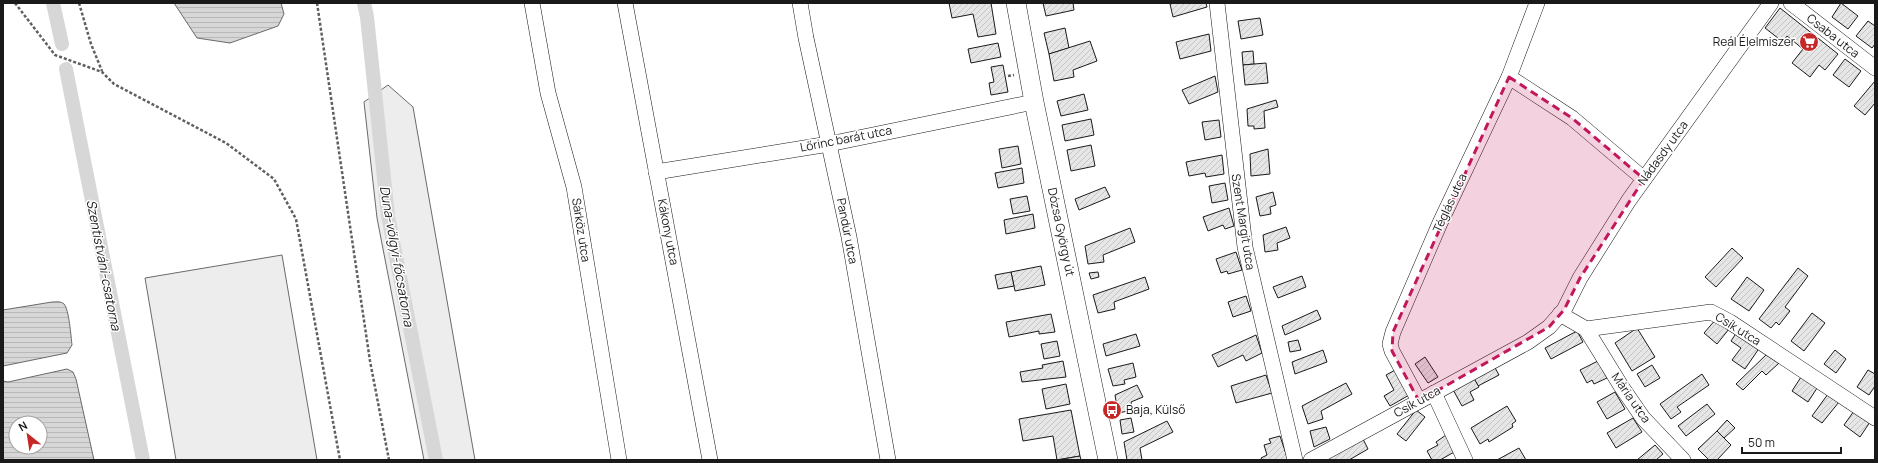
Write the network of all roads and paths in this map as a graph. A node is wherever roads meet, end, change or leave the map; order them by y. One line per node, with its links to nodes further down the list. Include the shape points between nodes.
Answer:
1 (16, 3): 13 (path, via 55,55)
2 (79, 3): 13 (path)
3 (317, 3): 25 (path, via 370,361)
4 (532, 3): 26 (street, Sárköz utca, via 548,93 574,187)
5 (625, 3): 17 (street, Kákony utca)
6 (800, 3): 16 (street, Pandúr utca)
7 (1016, 3): 15 (main road, Dózsa György út)
8 (1217, 3): 30 (street, Szent Margit utca, via 1245,247)
9 (1771, 3): 18 (street, Nádasdy utca)
10 (1791, 3): 12 (street, Csaba utca)
11 (1532, 5): 14 (street, Téglás utca)
12 (1875, 68)
13 (102, 72): 24 (path, via 114,84 226,143 274,179 296,220)
14 (1509, 77): 18 (street, via 1572,118); 22 (street, Téglás utca, via 1440,223 1393,332 1390,344 1392,351)
15 (1034, 102): 16 (street, Lőrinc barát utca); 29 (main road, Dózsa György út)
16 (829, 144): 17 (street, Lőrinc barát utca); 28 (street, Pandúr utca, via 849,236)
17 (656, 172): 27 (street, Kákony utca)
18 (1644, 179): 19 (street, Nádasdy utca, via 1580,278)
19 (1562, 312): 20 (street); 21 (street, Csík utca, via 1549,327 1528,342)
20 (1586, 329): 23 (street, Csík utca, via 1711,312); 33 (street, Mária utca, via 1643,418)
21 (1434, 393): 22 (street, Csík utca); 32 (street)
22 (1419, 401): 31 (street, Csík utca)
23 (1875, 418)
24 (340, 460)
25 (389, 460)
26 (619, 460)
27 (710, 460)
28 (888, 460)
29 (1108, 460)
30 (1295, 460)
31 (1311, 460)
32 (1465, 460)
33 (1683, 460)

